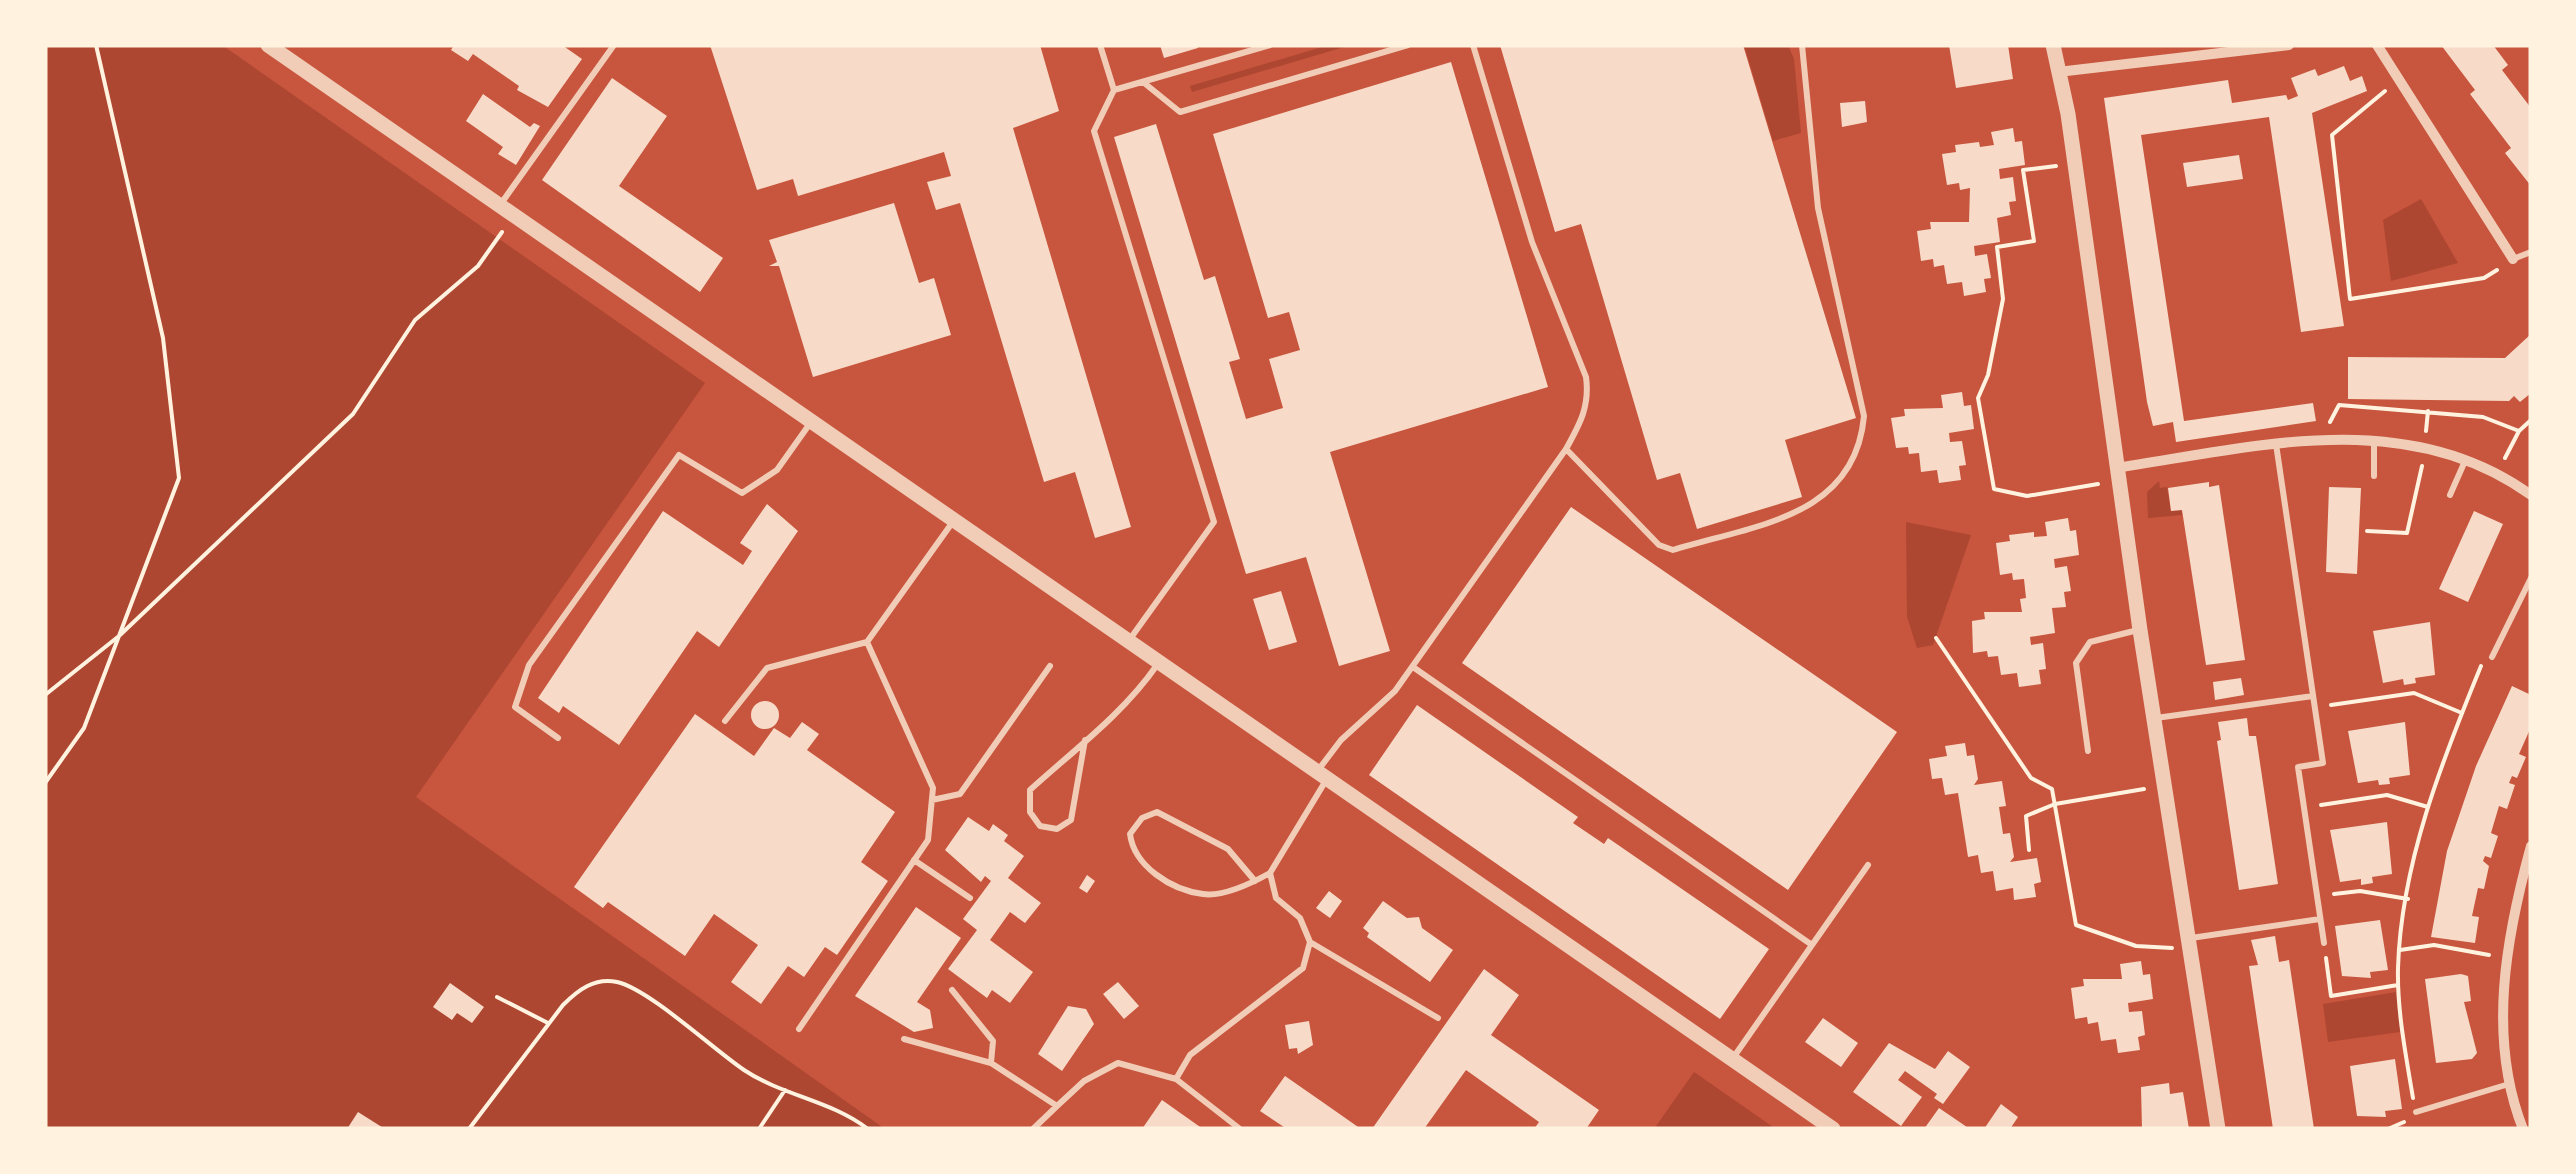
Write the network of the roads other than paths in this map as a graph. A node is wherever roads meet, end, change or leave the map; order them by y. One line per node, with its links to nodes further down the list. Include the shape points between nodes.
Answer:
1 (268, 45): 14 (street)
2 (614, 45): 14 (lane)
3 (1100, 45): 13 (lane)
4 (1270, 45): 12 (lane)
5 (1408, 45): 12 (lane, via 1180,112)
6 (1473, 45): 20 (lane, via 1532,242 1586,377 1584,416)
7 (1802, 45): 20 (lane, via 1818,208 1864,416 1862,444 1849,471 1807,508 1674,550 1659,545)
8 (2053, 45): 11 (street)
9 (2289, 45): 11 (street)
10 (2377, 45): 16 (street)
11 (2058, 72): 22 (street)
12 (1143, 82): 13 (lane)
13 (1114, 90): 29 (lane, via 1094,131 1214,522)
14 (500, 206): 17 (street)
15 (2531, 252): 16 (lane)
16 (2513, 259)
17 (811, 421): 26 (street); 38 (lane, via 777,470 742,492 679,455 528,666 515,707)
18 (2374, 438): 19 (street); 21 (street); 23 (lane)
19 (2276, 444): 22 (street); 35 (lane)
20 (1566, 449): 34 (lane)
21 (2466, 460): 24 (lane); 25 (street)
22 (2117, 474): 28 (street)
23 (2374, 476)
24 (2450, 495)
25 (2531, 495)
26 (956, 518): 29 (street); 30 (lane)
27 (2531, 578): 31 (lane)
28 (2140, 630): 36 (street); 40 (lane, via 2105,635 2081,651 2076,675)
29 (1130, 639): 32 (street)
30 (867, 642): 37 (lane, via 767,668); 42 (lane, via 933,788)
31 (2492, 657)
32 (1160, 660): 39 (lane, via 1133,698); 41 (street)
33 (1050, 666): 42 (lane, via 960,794)
34 (1413, 667): 41 (lane); 55 (lane)
35 (2313, 696): 36 (lane); 51 (lane, via 2323,764 2298,767)
36 (2153, 719): 53 (street)
37 (725, 721)
38 (558, 738)
39 (1085, 740): 39 (lane, via 1030,790 1030,812 1040,826 1057,829 1071,820)
40 (2088, 751)
41 (1323, 773): 46 (lane); 60 (street)
42 (932, 800): 44 (lane, via 928,840)
43 (2531, 846): 49 (street)
44 (914, 860): 48 (lane); 58 (lane)
45 (1868, 865): 55 (lane)
46 (1270, 873): 47 (lane); 52 (lane, via 1276,898 1300,918)
47 (1254, 882): 47 (lane, via 1204,894 1145,869 1130,834 1157,812 1228,849)
48 (970, 898)
49 (2515, 904): 50 (lane); 63 (street, via 2503,1010)
50 (2531, 907)
51 (2320, 919): 53 (lane); 54 (lane)
52 (1310, 942): 57 (lane); 62 (lane, via 1303,968 1190,1055)
53 (2191, 942): 69 (street)
54 (2324, 943)
55 (1812, 945): 60 (lane)
56 (952, 990): 61 (lane, via 993,1041)
57 (1438, 1018)
58 (799, 1029)
59 (904, 1039): 61 (lane)
60 (1732, 1059): 68 (street)
61 (992, 1062): 64 (lane)
62 (1176, 1079): 64 (lane, via 1118,1063); 67 (lane)
63 (2508, 1084): 65 (lane); 70 (street)
64 (1057, 1106): 66 (lane)
65 (2416, 1112)
66 (1033, 1129)
67 (1240, 1129)
68 (1833, 1129)
69 (2218, 1129)
70 (2523, 1129)

